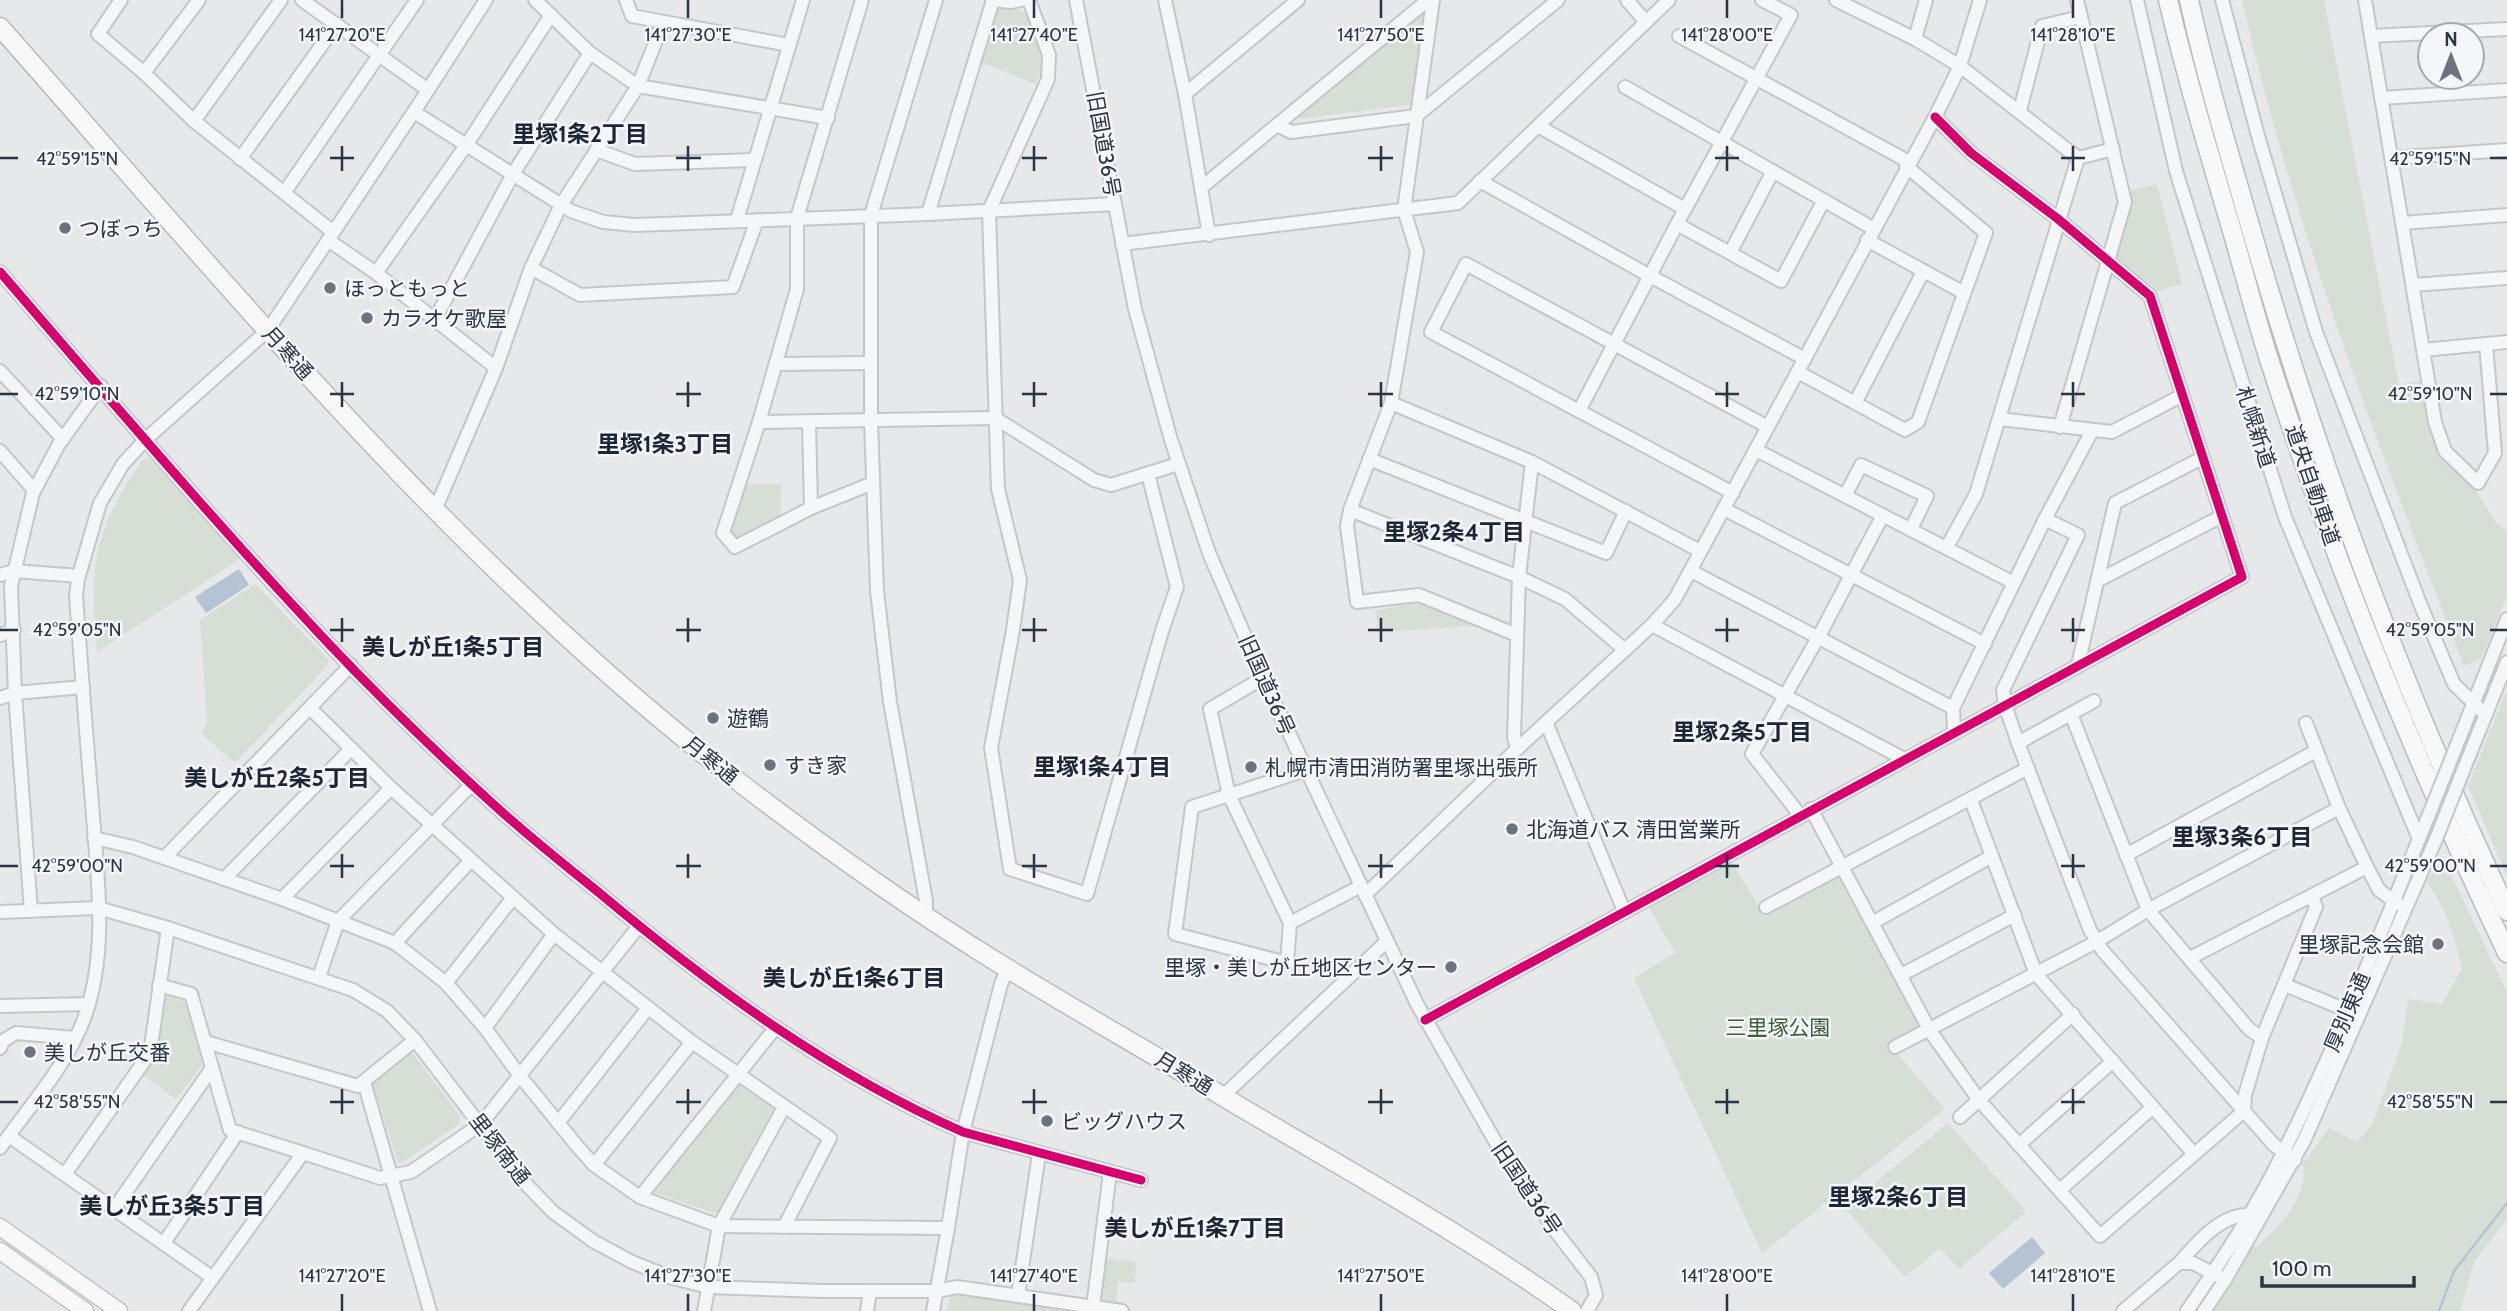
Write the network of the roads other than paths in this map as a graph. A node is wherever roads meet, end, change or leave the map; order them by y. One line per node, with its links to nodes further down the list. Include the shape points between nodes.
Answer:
1 (121, 0): 47 (street, via 98,34)
2 (199, 0): 47 (street)
3 (281, 0): 61 (street)
4 (302, 0): 37 (street)
5 (486, 0): 51 (street)
6 (535, 0): 33 (street)
7 (626, 0): 36 (street, via 632,16)
8 (803, 0): 43 (street)
9 (862, 0): 60 (street)
10 (936, 0): 86 (street)
11 (993, 0): 12 (street); 85 (street)
12 (1021, 0)
13 (1029, 0): 84 (street, via 1049,55 1048,79)
14 (1076, 0): 80 (street, 旧国道36号)
15 (1298, 0): 53 (street)
16 (1431, 0): 58 (street); 62 (street)
17 (1558, 0): 58 (street)
18 (1628, 0): 35 (street)
19 (1669, 0): 35 (street)
20 (1762, 0): 48 (street, via 1791,15)
21 (1836, 0): 32 (street)
22 (1926, 0): 42 (street)
23 (1980, 0): 46 (street)
24 (2077, 0): 34 (street)
25 (2137, 0): 207 (street, 札幌新道, via 2176,171 2285,517)
26 (2168, 0): 239 (highway, 道央自動車道, via 2268,356 2322,512 2452,836)
27 (2189, 0): 226 (highway, 道央自動車道, via 2202,60 2287,351 2339,505 2454,798)
28 (2222, 0): 183 (street, via 2316,332 2435,640 2454,684)
29 (2365, 0): 41 (street)
30 (1167, 1): 53 (street)
31 (413, 2): 45 (street)
32 (1856, 5): 42 (street)
33 (551, 15): 44 (street); 65 (street)
34 (2080, 17): 56 (street, via 2042,26); 66 (street)
35 (1646, 22): 63 (street)
36 (663, 23): 43 (street); 49 (street)
37 (337, 24): 45 (street); 71 (street)
38 (0, 27): 109 (highway, 月寒通)
39 (2507, 29): 41 (street)
40 (1679, 36): 48 (street)
41 (2371, 36): 54 (street)
42 (1915, 39): 46 (street)
43 (789, 45): 55 (street)
44 (590, 53): 49 (street); 75 (street)
45 (381, 56): 51 (street); 78 (street)
46 (1961, 66): 56 (street); 59 (street)
47 (144, 73): 61 (street)
48 (1757, 80): 64 (street); 73 (street)
49 (638, 86): 55 (street); 67 (street)
50 (1625, 87): 64 (street)
51 (428, 90): 57 (street)
52 (2507, 90): 54 (street)
53 (1185, 94): 77 (street)
54 (2381, 98): 70 (street)
55 (770, 109): 60 (street); 72 (street)
56 (2020, 110): 69 (street)
57 (414, 112): 65 (street); 96 (street)
58 (1416, 116): 62 (street, via 1291,132); 83 (street)
59 (1935, 117): 73 (street); 89 (street, via 1971,153)
60 (828, 118): 88 (street)
61 (194, 121): 71 (street)
62 (1277, 125): 77 (street)
63 (1538, 125): 76 (street); 82 (street)
64 (1722, 142): 74 (street); 82 (street)
65 (467, 144): 75 (street); 102 (street)
66 (2113, 149): 69 (street); 99 (street, via 2126,202)
67 (596, 150): 72 (street, via 635,164); 81 (street)
68 (2507, 150): 70 (street)
69 (2078, 158): 89 (street)
70 (2391, 158): 92 (street)
71 (240, 159): 78 (street)
72 (754, 160): 90 (street)
73 (1908, 164): 95 (street); 107 (street, via 1986,233)
74 (1773, 170): 79 (street); 98 (street)
75 (513, 174): 81 (street); 108 (street)
76 (1480, 181): 83 (street, via 1458,203); 103 (street)
77 (1202, 187): 94 (street)
78 (284, 193): 96 (street)
79 (1824, 200): 95 (street); 98 (street, via 1781,281)
80 (1115, 204): 84 (street); 97 (street, 旧国道36号)
81 (561, 205): 90 (street, via 603,222 635,225); 100 (street)
82 (1685, 209): 93 (street)
83 (1404, 210): 94 (street); 122 (street, via 1417,252)
84 (989, 211): 85 (street); 125 (street)
85 (928, 214): 86 (street)
86 (871, 215): 88 (street); 115 (street)
87 (2507, 215): 92 (street)
88 (797, 218): 91 (street); 116 (street, via 797,289)
89 (2058, 219): 99 (street); 126 (street)
90 (737, 220): 91 (street)
91 (757, 220): 100 (street, via 733,287 580,295)
92 (2402, 223): 106 (street)
93 (1677, 224): 98 (street); 103 (street)
94 (1209, 235): 97 (street)
95 (1870, 235): 101 (street); 114 (street)
96 (330, 236): 102 (street); 109 (street)
97 (1122, 244): 140 (street, 旧国道36号, via 1146,353)
98 (1730, 253)
99 (2107, 261): 121 (street, via 2150,296); 131 (street)
100 (531, 268): 117 (street)
101 (1923, 272): 107 (street); 123 (street)
102 (376, 273): 108 (street)
103 (1650, 276): 112 (street); 114 (street)
104 (2, 278): 120 (street)
105 (2507, 278): 106 (street)
106 (2413, 285): 113 (street)
107 (1964, 293): 123 (street, via 1919,422 1905,430)
108 (435, 319): 117 (street)
109 (268, 330): 134 (street); 148 (highway, 月寒通)
110 (2507, 342): 111 (street)
111 (2486, 344): 113 (street); 113 (street, via 2495,453 2478,483 2445,451 2435,422)
112 (1614, 345): 124 (street); 124 (street, via 1466,264 1431,332); 130 (street)
113 (2423, 350)
114 (1805, 359): 119 (street)
115 (870, 363): 116 (street); 127 (street)
116 (777, 364): 128 (street)
117 (496, 368): 148 (street)
118 (0, 371): 133 (street)
119 (1798, 372): 123 (street); 130 (street)
120 (100, 386): 133 (street); 134 (street)
121 (2181, 396): 132 (street, via 2112,432); 137 (street)
122 (1391, 403): 138 (street); 139 (street)
123 (1855, 403)
124 (1578, 411): 144 (street)
125 (995, 418): 127 (street); 141 (street, via 1094,480 1111,485); 141 (street, via 998,489 1020,580 991,748 1010,869 1087,894 1177,587)
126 (1999, 419): 131 (street); 156 (street, via 1976,494)
127 (871, 421): 129 (street); 142 (street)
128 (759, 422): 129 (street); 146 (street, via 723,534 735,547)
129 (809, 422): 146 (street)
130 (1768, 427): 135 (street)
131 (2060, 427): 132 (street)
132 (2092, 431): 153 (street)
133 (63, 439): 143 (street)
134 (146, 439): 162 (street, via 123,464 100,503); 175 (street)
135 (1756, 450): 144 (street); 145 (street)
136 (0, 451): 143 (street)
137 (2202, 458): 152 (street); 164 (street, via 2115,503)
138 (1369, 460): 149 (street); 154 (street)
139 (1532, 462): 150 (street); 154 (street)
140 (1178, 464): 141 (street); 177 (street, 旧国道36号)
141 (1148, 474)
142 (873, 483): 146 (street); 228 (street, via 877,591 890,702)
143 (34, 490): 158 (street)
144 (1733, 493): 147 (street)
145 (1845, 496): 151 (street); 155 (street, via 1861,465 1927,496)
146 (811, 508)
147 (1724, 509): 157 (street); 161 (street)
148 (435, 510): 228 (highway, 月寒通, via 599,668 741,784)
149 (1350, 510): 163 (street); 170 (street, via 1347,526 1357,602 1419,595)
150 (1626, 511): 154 (street, via 1606,553); 157 (street)
151 (1883, 515): 155 (street); 161 (street)
152 (2222, 516): 164 (street); 176 (street, via 2242,577)
153 (2045, 519): 165 (street); 184 (street, via 2078,535 2003,690)
154 (1525, 521): 163 (street)
155 (1911, 529): 156 (street)
156 (1947, 547): 165 (street)
157 (1700, 551): 159 (street)
158 (14, 571): 160 (street); 162 (street); 168 (street, via 10,586)
159 (1691, 571): 167 (street); 171 (street)
160 (0, 575)
161 (1852, 575): 171 (street); 172 (street)
162 (79, 576): 178 (street, via 76,596)
163 (1519, 577): 170 (street); 173 (street, via 1565,599)
164 (2097, 581): 176 (street)
165 (2014, 583): 172 (street)
166 (2507, 619): 183 (street, 厚別東通)
167 (1652, 625): 173 (street); 180 (street)
168 (13, 630): 169 (street); 179 (street)
169 (0, 635)
170 (1517, 635): 194 (street)
171 (1819, 636): 180 (street); 186 (street)
172 (1985, 644): 186 (street)
173 (1625, 650): 189 (street)
174 (2507, 662): 188 (street, 厚別東通)
175 (351, 665): 185 (street); 199 (street)
176 (2078, 665): 184 (street)
177 (1263, 678): 198 (street, 旧国道36号); 201 (street, via 1210,709)
178 (83, 687): 179 (street); 206 (street)
179 (15, 693): 181 (street); 224 (street)
180 (1786, 696): 196 (street); 204 (street, via 1752,754)
181 (0, 698)
182 (2094, 701): 187 (street)
183 (2473, 702): 188 (street); 207 (street, 厚別東通, bridge)
184 (2005, 705): 191 (street); 192 (street)
185 (310, 708): 193 (street); 210 (street)
186 (1954, 708): 191 (street)
187 (2071, 714): 192 (street); 208 (street)
188 (2486, 715): 222 (street, 厚別東通, bridge)
189 (1546, 722): 194 (street); 225 (street)
190 (2306, 723): 195 (street)
191 (1954, 732): 196 (street)
192 (2018, 743): 197 (street)
193 (351, 749): 200 (street); 214 (street)
194 (1517, 749): 215 (street)
195 (2316, 751): 203 (street); 208 (street)
196 (1904, 759): 204 (street)
197 (2028, 768): 202 (street); 238 (street)
198 (1306, 770): 201 (street); 215 (street, 旧国道36号)
199 (472, 784): 205 (street); 233 (street)
200 (391, 788): 205 (street); 217 (street)
201 (1229, 795): 231 (street); 231 (street, via 1192,807 1175,934 1287,963)
202 (1971, 800): 209 (street); 213 (street)
203 (2339, 808): 212 (street); 223 (street)
204 (1805, 812): 213 (street); 225 (street)
205 (432, 826): 211 (street); 230 (street)
206 (94, 838): 210 (street); 221 (street)
207 (2419, 839): 219 (street, 厚別東通)
208 (2126, 855): 223 (street)
209 (1992, 856): 229 (street); 232 (street)
210 (164, 858): 214 (street)
211 (471, 860): 218 (street); 237 (street)
212 (2367, 867): 216 (street); 219 (street, via 2379,890)
213 (1841, 868): 220 (street); 232 (street)
214 (224, 879): 217 (street)
215 (1363, 890): 231 (street); 236 (street, 旧国道36号)
216 (2312, 896): 240 (street); 248 (street, via 2316,907)
217 (282, 899): 230 (street)
218 (512, 899): 235 (street); 246 (street)
219 (2393, 901): 222 (street); 252 (street, 厚別東通)
220 (1766, 907)
221 (98, 908): 224 (street, 里塚南通); 234 (street, 里塚南通); 249 (street, via 98,961)
222 (2406, 908): 252 (street, 厚別東通)
223 (2148, 910): 238 (street); 240 (street)
224 (31, 911): 227 (street, 里塚南通)
225 (1623, 911): 254 (street)
226 (2507, 911)
227 (0, 912)
228 (926, 915): 241 (highway, 月寒通)
229 (2015, 915): 243 (street); 244 (street)
230 (338, 921): 237 (street); 245 (street)
231 (1290, 923)
232 (1872, 923): 244 (street)
233 (639, 926): 242 (street); 255 (street)
234 (168, 928): 245 (street, 里塚南通); 247 (street)
235 (554, 934): 242 (street); 256 (street)
236 (1387, 941): 254 (street, 旧国道36号); 270 (street)
237 (395, 943): 246 (street)
238 (2096, 943): 243 (street); 274 (street)
239 (2507, 953)
240 (2190, 958): 259 (street, via 2249,1029)
241 (1008, 968): 270 (highway, 月寒通); 279 (street)
242 (601, 972): 251 (street); 268 (street)
243 (2036, 974): 253 (street); 257 (street)
244 (1901, 975): 257 (street)
245 (319, 977): 260 (street, 里塚南通, via 353,989 387,1011)
246 (446, 983): 256 (street)
247 (159, 985): 261 (street, via 191,994); 289 (street, via 150,1053)
248 (2285, 985): 252 (street); 259 (street)
249 (89, 1004): 250 (street); 258 (street)
250 (0, 1006)
251 (648, 1008): 262 (street); 276 (street)
252 (2354, 1013): 286 (street, 厚別東通)
253 (2073, 1014): 265 (street); 271 (street)
254 (1426, 1020): 319 (street, 旧国道36号, via 1499,1148 1591,1277 1596,1295)
255 (776, 1027): 267 (street); 279 (street, via 857,1080)
256 (485, 1028): 268 (street)
257 (1930, 1031): 263 (street); 271 (street)
258 (75, 1038): 264 (street, via 16,1033); 280 (street)
259 (2262, 1038): 274 (street)
260 (415, 1040): 269 (street); 277 (street, 里塚南通)
261 (206, 1042): 266 (street); 269 (street, via 358,1086)
262 (692, 1042): 267 (street); 287 (street)
263 (1895, 1047)
264 (0, 1048)
265 (2113, 1061): 273 (street); 281 (street)
266 (212, 1068): 278 (street, via 230,1130); 294 (street)
267 (737, 1074): 272 (street); 293 (street)
268 (520, 1076): 276 (street); 277 (street)
269 (364, 1082): 290 (street)
270 (1223, 1096): 318 (highway, 月寒通, via 1456,1233)
271 (1979, 1100): 275 (street); 281 (street)
272 (784, 1107): 296 (street); 298 (street, via 830,1138)
273 (2153, 1107): 285 (street); 292 (street)
274 (2244, 1111): 285 (street); 286 (street)
275 (1960, 1117)
276 (558, 1124): 287 (street)
277 (481, 1125): 290 (street, via 411,1171); 305 (street, 里塚南通, via 523,1181 593,1241 672,1278)
278 (238, 1132): 283 (street); 300 (street)
279 (962, 1132): 284 (street); 299 (street)
280 (9, 1136): 282 (street); 289 (street)
281 (2020, 1144): 292 (street)
282 (0, 1148)
283 (303, 1153): 290 (street, via 380,1178); 304 (street)
284 (1039, 1154): 288 (street); 308 (street)
285 (2194, 1154): 292 (street, via 2100,1236)
286 (2289, 1156): 295 (street, 厚別東通); 303 (street, 厚別東通)
287 (594, 1165): 293 (street)
288 (1110, 1172): 291 (street); 309 (street)
289 (65, 1174): 294 (street)
290 (392, 1177): 313 (street)
291 (1141, 1180)
292 (2060, 1190)
293 (640, 1197): 296 (street)
294 (114, 1209): 300 (street)
295 (2248, 1215): 302 (street, via 2235,1215 2224,1222); 303 (street, 厚別東通)
296 (719, 1226): 298 (street); 305 (street)
297 (0, 1227): 311 (main road)
298 (784, 1227): 299 (street)
299 (948, 1228): 307 (street)
300 (164, 1243): 304 (street)
301 (0, 1251): 310 (main road)
302 (2179, 1262): 303 (street, via 2193,1263); 320 (street)
303 (2219, 1276): 321 (street, 厚別東通); 322 (street, 厚別東通)
304 (213, 1278): 312 (street)
305 (709, 1287): 306 (street, 里塚南通); 314 (street)
306 (870, 1291): 307 (street, 里塚南通); 315 (street)
307 (937, 1291): 308 (street, 里塚南通, via 957,1287); 316 (street)
308 (1018, 1295): 309 (street, 里塚南通)
309 (1093, 1307): 317 (street, 里塚南通)
310 (85, 1311)
311 (119, 1311)
312 (189, 1311)
313 (430, 1311)
314 (704, 1311)
315 (867, 1311)
316 (933, 1311)
317 (1122, 1311)
318 (1572, 1311)
319 (1587, 1311)
320 (2123, 1311)
321 (2188, 1311)
322 (2204, 1311)

